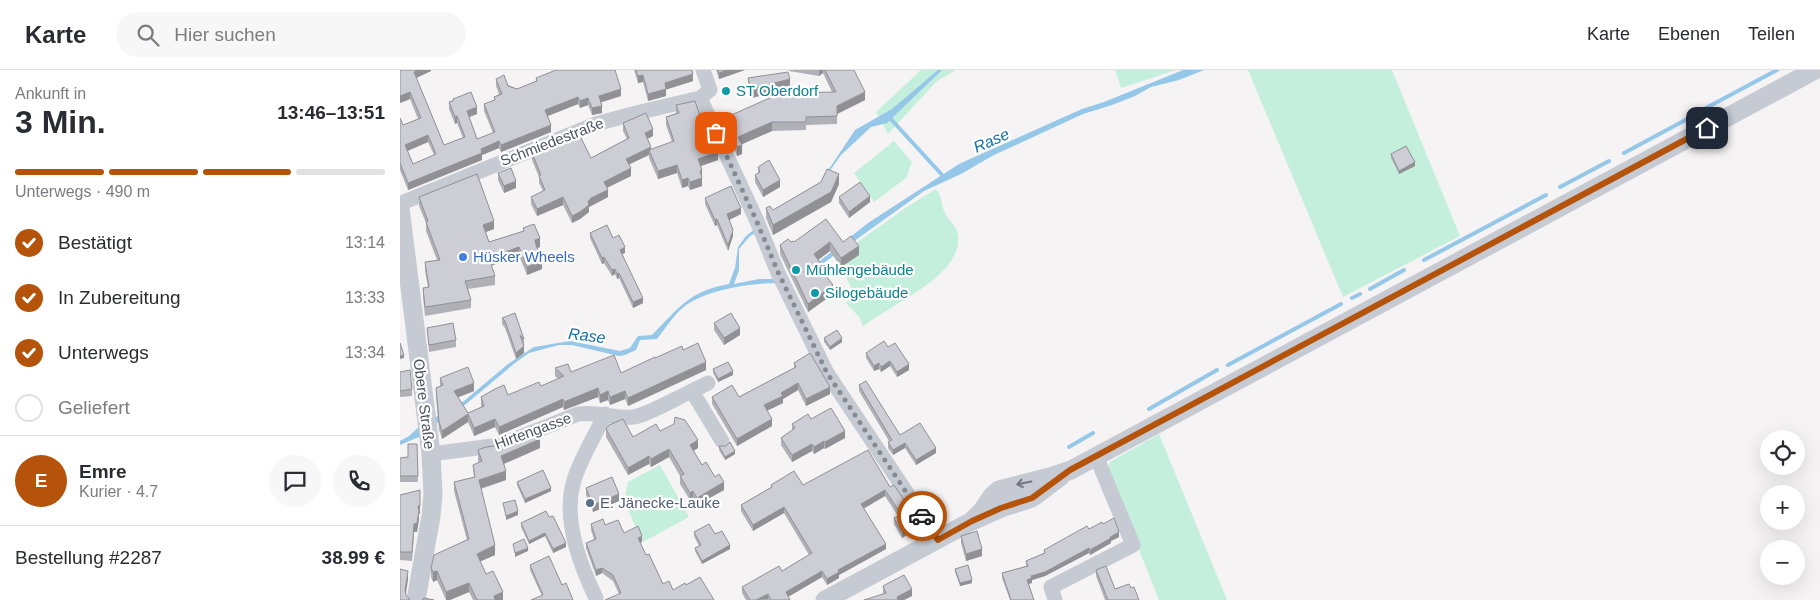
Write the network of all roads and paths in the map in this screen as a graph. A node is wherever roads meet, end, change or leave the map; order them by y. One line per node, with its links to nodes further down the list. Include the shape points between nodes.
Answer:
1 (703, 70): 3 (street)
2 (1815, 70): 10 (street)
3 (705, 94): 4 (street, Schmiedestraße, via 573,133 404,202); 11 (street, via 778,272 827,373)
4 (400, 208): 9 (street, Obere Straße)
5 (708, 383): 6 (street, Hirtengasse)
6 (692, 391): 7 (street, Hirtengasse, via 641,415); 8 (street)
7 (605, 414): 9 (street, Hirtengasse, via 578,414 500,446); 12 (street, via 578,468 570,495 577,549)
8 (722, 441)
9 (431, 454): 13 (street, Obere Straße, via 432,516)
10 (1096, 456): 11 (street, via 1070,470 1032,498 1001,508); 15 (street, via 1133,545 1051,587)
11 (938, 540): 14 (street)
12 (596, 598)
13 (416, 600)
14 (825, 600)
15 (1056, 600)

